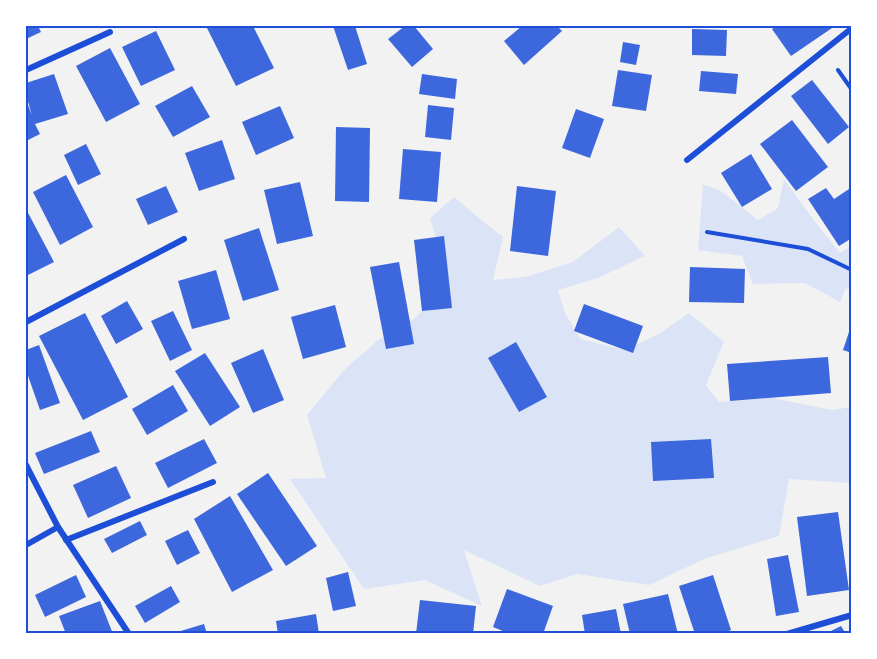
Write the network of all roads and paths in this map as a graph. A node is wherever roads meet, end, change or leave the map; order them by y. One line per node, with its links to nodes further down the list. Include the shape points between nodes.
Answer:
1 (852, 28): 4 (street)
2 (110, 32): 3 (street)
3 (26, 70)
4 (687, 160)
5 (707, 232): 7 (path, via 808,249)
6 (184, 239): 8 (street)
7 (852, 270)
8 (26, 322)
9 (26, 465): 11 (street)
10 (213, 482): 12 (street)
11 (58, 527): 12 (street); 13 (street)
12 (66, 540): 15 (street)
13 (26, 545)
14 (852, 615): 16 (street)
15 (129, 633)
16 (787, 633)

